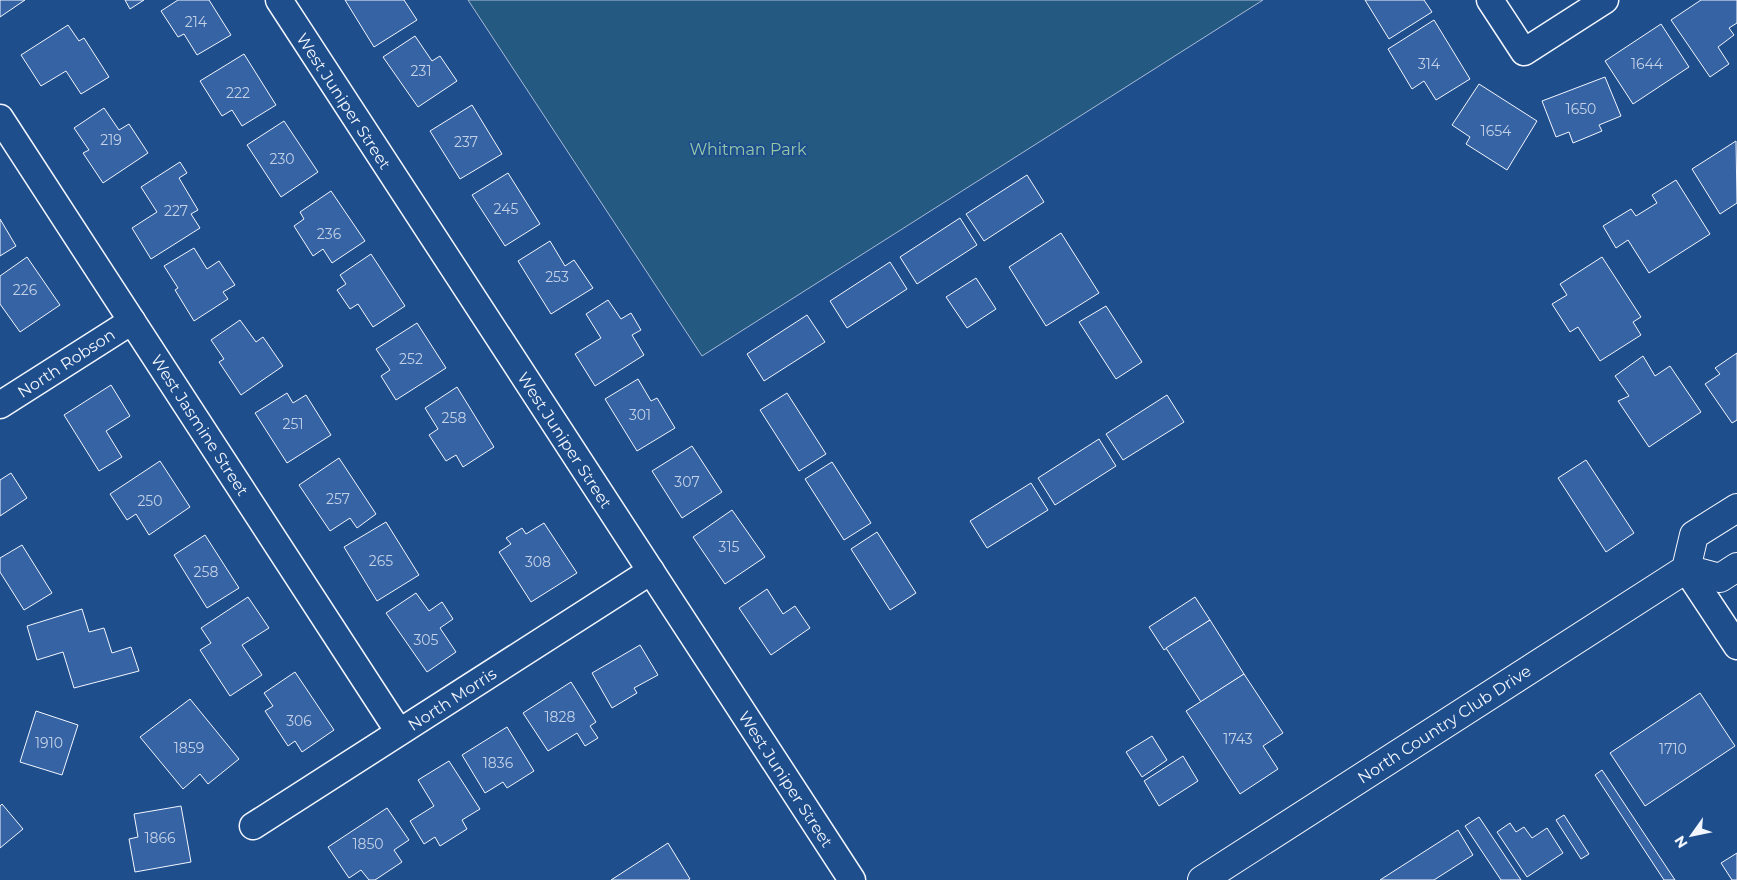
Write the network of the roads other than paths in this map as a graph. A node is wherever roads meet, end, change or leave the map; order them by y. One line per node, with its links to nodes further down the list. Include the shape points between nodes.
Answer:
1 (279, 0): 10 (street, West Juniper Street)
2 (1490, 0): 3 (street, via 1524,52)
3 (1605, 0)
4 (0, 118): 5 (street, West Jasmine Street)
5 (132, 321): 6 (street, North Robson); 12 (street, West Jasmine Street)
6 (0, 405)
7 (1737, 508): 9 (main road, via 1694,535)
8 (1737, 567): 9 (main road, via 1720,578)
9 (1686, 569): 11 (street); 15 (main road, North Country Club Drive)
10 (650, 571): 12 (street, North Morris); 14 (street, West Juniper Street)
11 (1737, 646)
12 (399, 732): 13 (street, North Morris)
13 (253, 826)
14 (852, 880)
15 (1202, 880)

